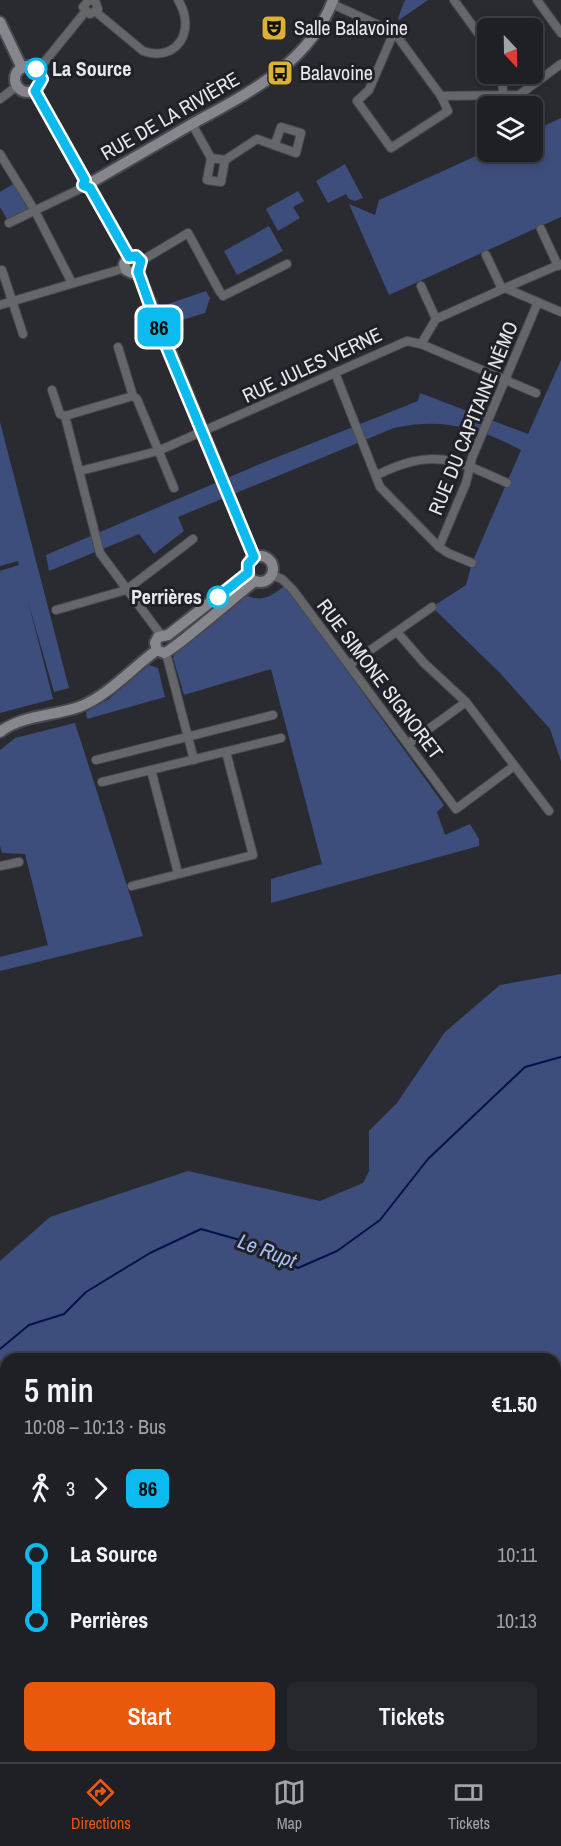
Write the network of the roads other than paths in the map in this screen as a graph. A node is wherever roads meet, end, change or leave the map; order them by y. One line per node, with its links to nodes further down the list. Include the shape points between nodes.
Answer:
1 (178, 0): 7 (street, via 186,13 185,33 173,48 151,54)
2 (454, 0): 10 (street)
3 (537, 0): 11 (street)
4 (90, 1): 6 (street); 7 (street)
5 (333, 2): 9 (street); 21 (street, RUE DE LA RIVIÈRE, via 320,27 294,60 258,87)
6 (86, 12): 7 (street); 14 (street)
7 (96, 12)
8 (0, 22): 13 (street)
9 (394, 32): 19 (street); 19 (street, via 369,90 357,101 391,148 448,111)
10 (477, 32)
11 (561, 33)
12 (561, 64): 18 (street, via 519,95)
13 (22, 68): 14 (street); 16 (street, via 15,78)
14 (38, 70): 17 (street, via 41,84)
15 (502, 84): 18 (street)
16 (17, 86): 17 (street, via 25,92); 20 (street)
17 (35, 91): 26 (street)
18 (503, 95): 19 (street)
19 (441, 96)
20 (0, 99)
21 (192, 124): 24 (street); 26 (street, RUE DE LA RIVIÈRE)
22 (276, 144): 25 (street, via 257,139)
23 (0, 154): 27 (street)
24 (211, 158): 25 (street); 25 (street, via 207,180 221,182)
25 (225, 160)
26 (88, 184): 27 (street, RUE DE LA RIVIÈRE); 31 (street)
27 (35, 211): 28 (street, RUE DE LA RIVIÈRE); 36 (street)
28 (9, 223)
29 (541, 229): 33 (street)
30 (486, 255): 38 (street)
31 (127, 262): 34 (street, via 129,272); 34 (street, via 136,256); 36 (street)
32 (287, 264): 34 (street, via 221,294 188,233)
33 (560, 265): 38 (street)
34 (139, 267): 46 (street)
35 (2, 270): 39 (street)
36 (72, 283): 39 (street)
37 (421, 286): 43 (street)
38 (503, 288): 40 (street); 43 (street)
39 (13, 301): 41 (street); 45 (street)
40 (538, 302): 42 (street); 50 (street, RUE DU CAPITAINE NÉMO)
41 (0, 305)
42 (561, 312)
43 (436, 319): 47 (street)
44 (179, 330): 46 (street)
45 (23, 334)
46 (162, 335): 55 (street)
47 (421, 344): 49 (street, RUE JULES VERNE, via 397,344); 50 (street, RUE JULES VERNE)
48 (118, 347): 53 (street)
49 (335, 373): 55 (street, RUE JULES VERNE); 59 (street)
50 (505, 380): 52 (street, RUE JULES VERNE); 57 (street, RUE DU CAPITAINE NÉMO)
51 (52, 390): 54 (street, via 60,414)
52 (536, 393)
53 (133, 396): 54 (street); 56 (street)
54 (65, 416): 58 (street)
55 (203, 432): 56 (street, RUE JULES VERNE); 64 (street)
56 (158, 450): 58 (street, RUE JULES VERNE); 61 (street)
57 (470, 465): 59 (street, via 454,459 429,458); 60 (street); 63 (street, RUE DU CAPITAINE NÉMO)
58 (80, 471): 68 (street, via 100,553)
59 (377, 475): 63 (street, via 380,487)
60 (507, 483)
61 (174, 488)
62 (193, 539): 68 (street)
63 (439, 547): 65 (street)
64 (254, 557): 66 (street, via 264,556 271,562); 67 (street, via 248,564)
65 (472, 563)
66 (271, 575): 67 (street, via 264,581); 74 (street, RUE SIMONE SIGNORET, via 293,590)
67 (251, 577): 72 (street); 73 (street)
68 (126, 590): 70 (street); 72 (street)
69 (432, 607): 71 (street)
70 (56, 610)
71 (397, 632): 74 (street); 75 (street, via 411,651)
72 (164, 635): 73 (street, via 173,640); 73 (street, via 156,640)
73 (166, 650): 77 (street, via 88,702 14,724); 78 (street)
74 (349, 665): 80 (street, RUE SIMONE SIGNORET)
75 (466, 702): 80 (street); 84 (street)
76 (273, 715): 78 (street)
77 (0, 732)
78 (189, 737): 82 (street); 83 (street)
79 (280, 738): 81 (street)
80 (408, 744): 84 (street, RUE SIMONE SIGNORET, via 456,809)
81 (226, 752): 82 (street); 90 (street, via 253,855)
82 (194, 759): 85 (street)
83 (96, 760)
84 (514, 766): 87 (street)
85 (151, 770): 86 (street); 90 (street)
86 (102, 782)
87 (549, 811)
88 (19, 861): 89 (street)
89 (0, 866)
90 (178, 873): 91 (street)
91 (132, 886)

